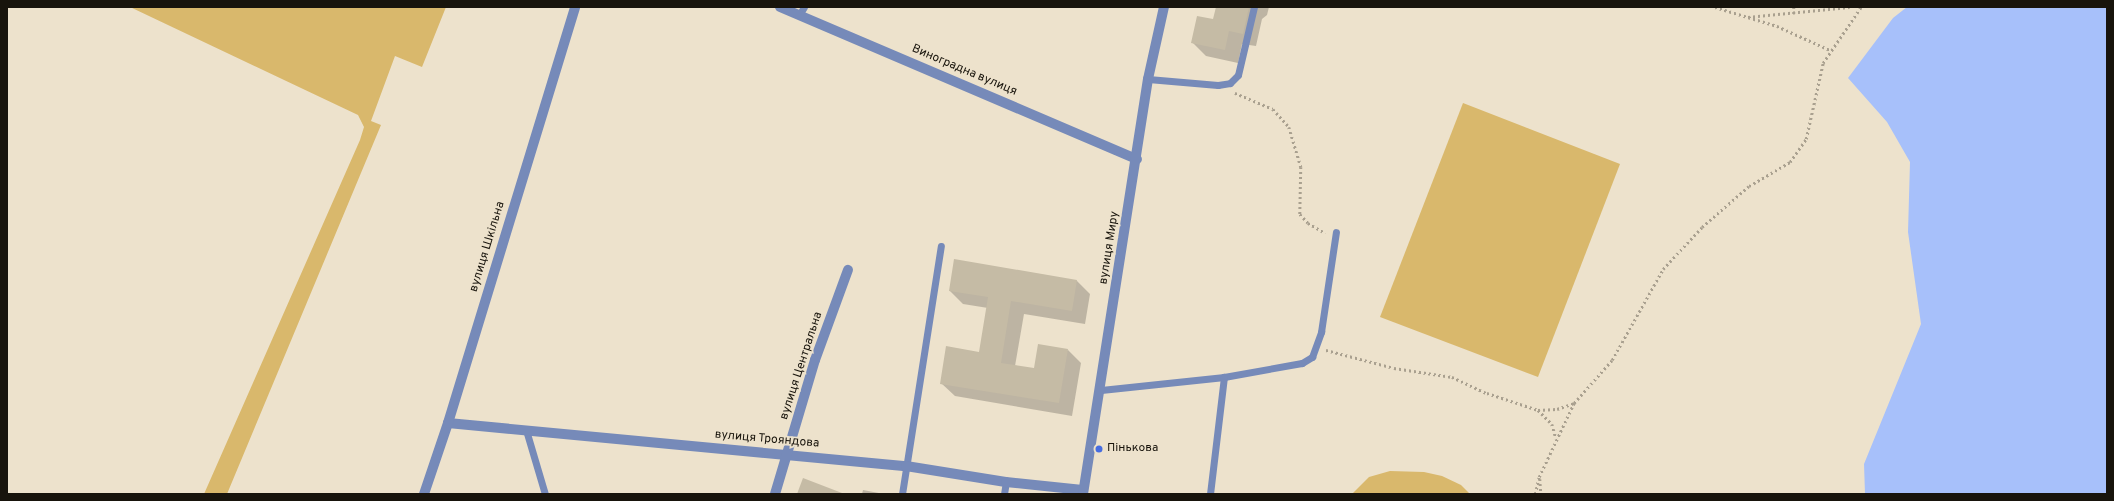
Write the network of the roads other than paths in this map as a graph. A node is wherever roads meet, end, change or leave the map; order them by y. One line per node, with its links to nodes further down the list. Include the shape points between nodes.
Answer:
1 (575, 7): 13 (street, вулиця Шкільна)
2 (780, 7): 5 (street, Виноградна вулиця)
3 (1164, 7): 6 (street, вулиця Миру)
4 (1254, 7): 6 (lane, via 1238,75 1230,83 1218,85)
5 (802, 11): 7 (street, Виноградна вулиця)
6 (1148, 79): 7 (street, вулиця Миру)
7 (1137, 159): 12 (street, вулиця Миру)
8 (1336, 232): 11 (lane, via 1318,348 1312,357 1302,363)
9 (941, 246): 16 (lane)
10 (848, 270): 15 (street, вулиця Центральна, via 815,360)
11 (1224, 378): 12 (lane); 24 (lane)
12 (1101, 390): 18 (street, вулиця Миру)
13 (448, 423): 14 (street, вулиця Трояндова); 19 (street, вулиця Шкільна)
14 (526, 430): 15 (street, вулиця Трояндова); 20 (lane)
15 (788, 455): 16 (street, вулиця Трояндова); 21 (street, вулиця Центральна)
16 (906, 466): 17 (street, вулиця Трояндова); 22 (lane)
17 (1006, 482): 18 (street, вулиця Трояндова); 23 (lane)
18 (1083, 492)
19 (424, 494)
20 (545, 494)
21 (775, 494)
22 (902, 494)
23 (1004, 494)
24 (1210, 494)

